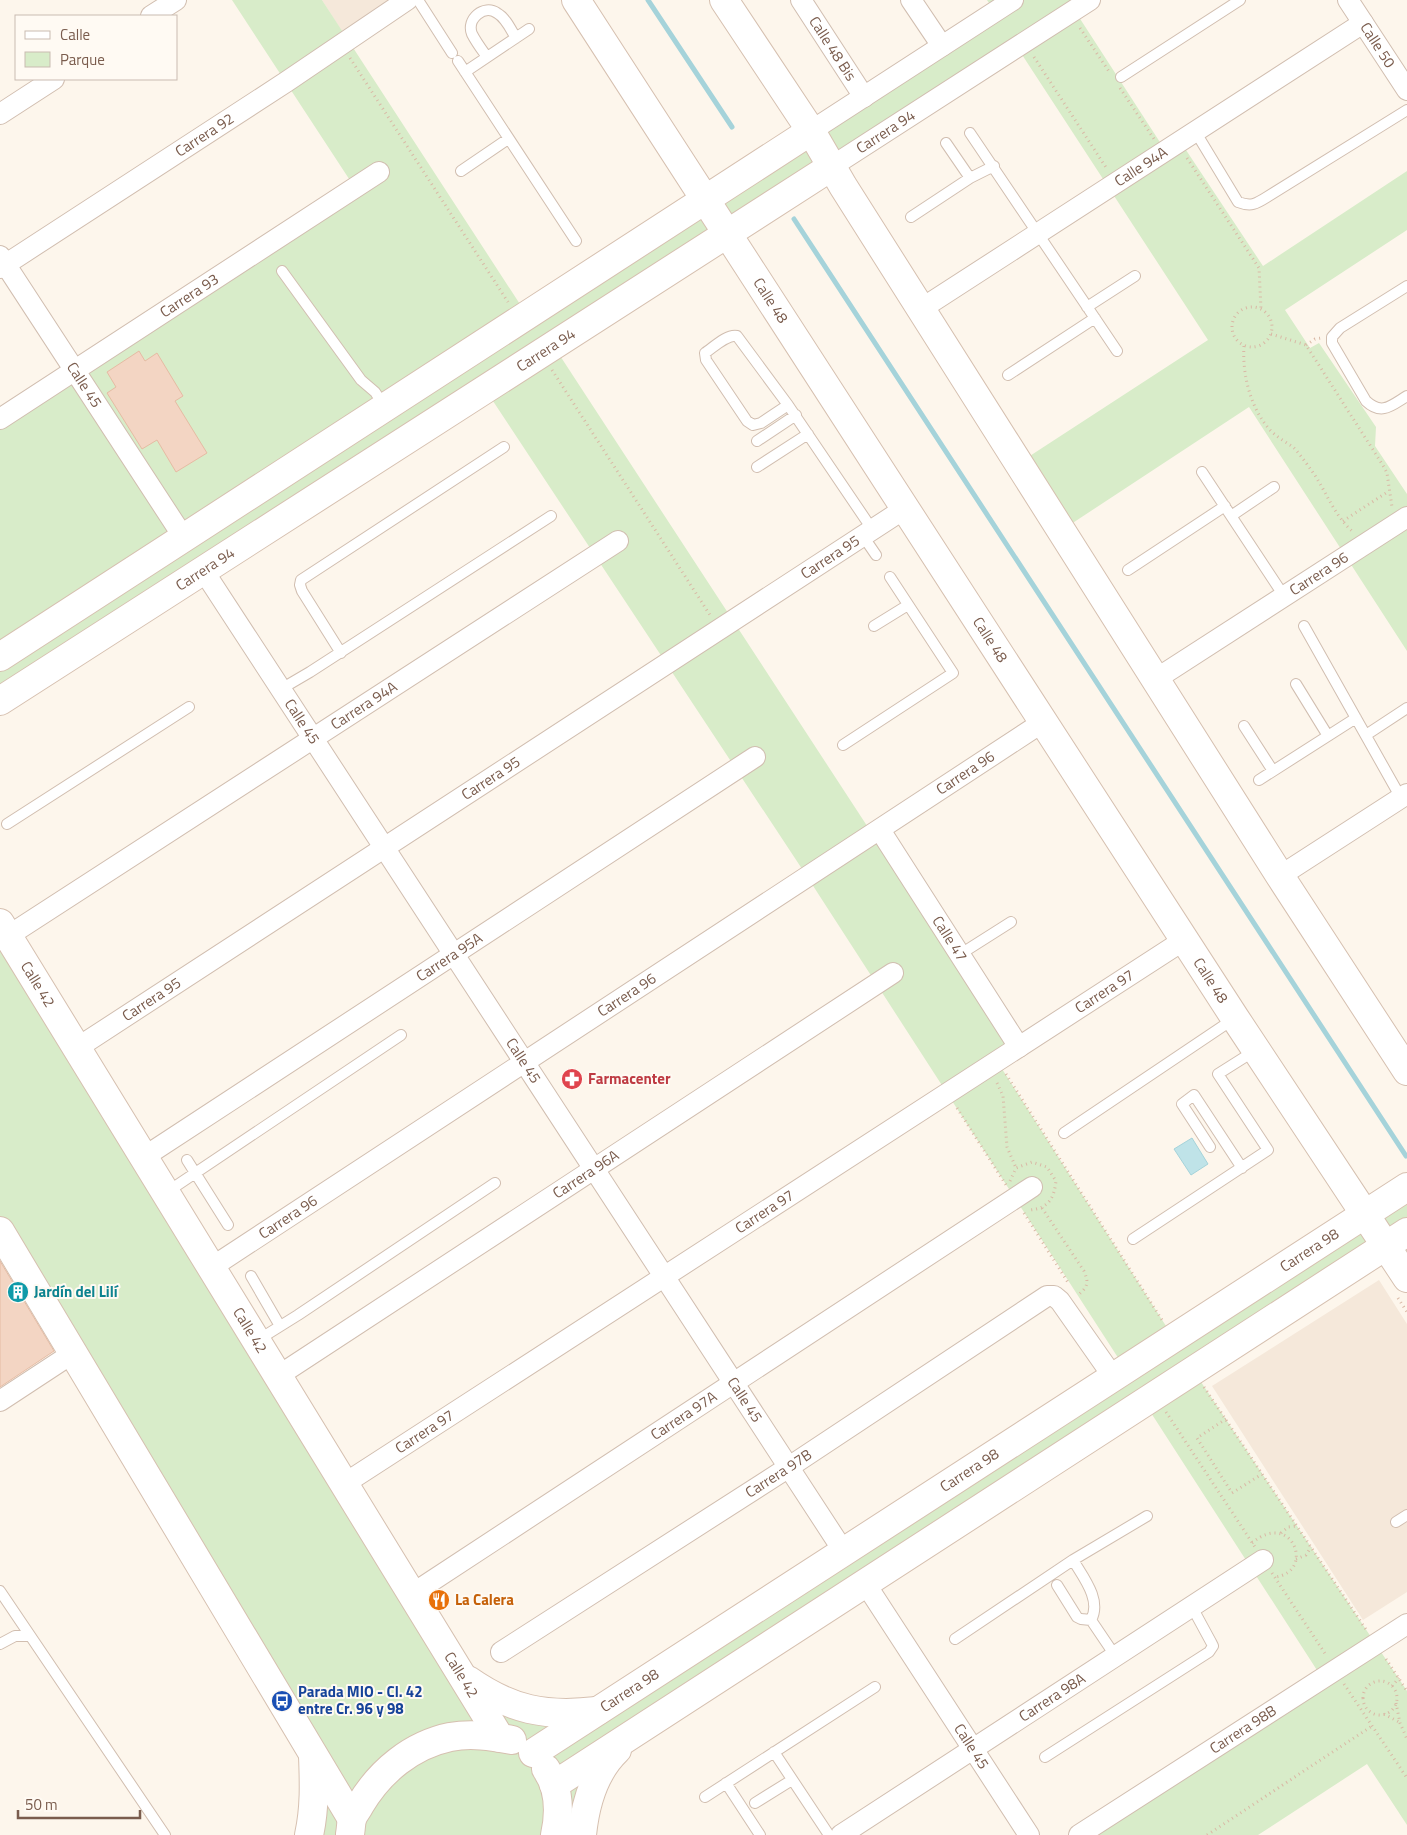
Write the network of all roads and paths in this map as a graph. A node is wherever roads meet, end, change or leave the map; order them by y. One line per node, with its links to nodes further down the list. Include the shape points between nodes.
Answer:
1 (176, 0): 12 (street)
2 (407, 0): 17 (street, Carrera 92)
3 (418, 0): 20 (lane)
4 (576, 0): 39 (street, Calle 48)
5 (724, 0): 27 (street)
6 (801, 0): 24 (street, Calle 48 Bis)
7 (911, 0): 18 (street)
8 (1013, 0): 18 (street)
9 (1090, 0): 16 (street, Carrera 94)
10 (1239, 0): 21 (lane)
11 (1348, 0): 13 (street, Calle 50)
12 (153, 15)
13 (1363, 23): 23 (street, Calle 50); 28 (street, Calle 94A)
14 (529, 29): 15 (lane)
15 (516, 38): 19 (lane); 19 (lane, via 500,14 489,10 478,13 472,22 472,34)
16 (1024, 43): 34 (street, Carrera 94); 38 (path)
17 (341, 45): 44 (street, Carrera 92); 52 (path)
18 (942, 46): 24 (street)
19 (487, 57): 20 (lane)
20 (466, 72): 30 (lane)
21 (1121, 77)
22 (52, 80): 26 (street)
23 (1407, 90)
24 (864, 97): 27 (street)
25 (1407, 110): 28 (lane, via 1257,203 1246,205 1238,202)
26 (0, 114)
27 (811, 131): 34 (street); 39 (street)
28 (1195, 131): 32 (street, Calle 94A)
29 (970, 133): 33 (lane)
30 (508, 139): 35 (lane); 43 (lane)
31 (946, 143): 37 (lane)
32 (1177, 143): 38 (street, Calle 94A); 50 (path, via 1258,268)
33 (994, 166): 37 (lane); 41 (lane)
34 (831, 167): 42 (street, Carrera 94); 49 (street)
35 (461, 171)
36 (379, 172): 57 (street, Carrera 93)
37 (970, 178): 40 (lane)
38 (1116, 182): 41 (street, Calle 94A)
39 (705, 200): 42 (street, Calle 48); 52 (street)
40 (911, 217)
41 (1038, 233): 48 (lane); 49 (street, Calle 94A)
42 (726, 234): 56 (street, Carrera 94); 72 (street, Calle 48)
43 (576, 241)
44 (2, 263): 57 (street, Calle 45)
45 (282, 271): 61 (lane, via 361,380)
46 (1135, 276): 48 (lane)
47 (1407, 286): 59 (lane, via 1340,328 1332,337 1332,343 1366,401 1374,408 1383,409)
48 (1087, 307): 51 (lane)
49 (921, 309): 92 (street)
50 (1261, 309): 53 (path, via 1270,317); 54 (path, via 1243,309 1234,317 1232,334)
51 (1095, 318): 55 (lane); 58 (lane)
52 (520, 320): 61 (street)
53 (1271, 334): 54 (path, via 1260,346); 70 (path, via 1306,345 1384,467)
54 (1244, 346): 75 (path, via 1246,379 1258,412 1273,433 1298,453)
55 (1117, 351)
56 (540, 353): 82 (street, Carrera 94); 89 (path)
57 (75, 371): 63 (street, Carrera 93); 78 (street, Calle 45)
58 (1008, 375)
59 (1407, 396)
60 (788, 405): 60 (lane, via 738,336 729,337 705,353 706,360 747,421 753,425); 62 (lane)
61 (386, 408): 78 (street)
62 (796, 415): 64 (lane); 65 (lane)
63 (0, 419)
64 (808, 434): 67 (lane); 77 (lane)
65 (757, 441)
66 (504, 447): 90 (lane, via 301,580 302,591)
67 (757, 467)
68 (1202, 472): 71 (lane)
69 (1274, 487): 74 (lane)
70 (1389, 491): 75 (path); 76 (path)
71 (1225, 506): 74 (lane); 83 (lane)
72 (904, 509): 77 (street, Carrera 95); 99 (street, Calle 48)
73 (551, 516): 90 (lane)
74 (1231, 516): 85 (lane)
75 (1343, 521): 80 (path)
76 (1401, 521): 80 (street, Carrera 96)
77 (868, 533): 81 (lane); 89 (street, Carrera 95)
78 (184, 538): 91 (street)
79 (618, 541): 103 (street, Carrera 94A)
80 (1366, 543): 85 (street, Carrera 96)
81 (876, 556)
82 (203, 570): 94 (street, Calle 45); 95 (street, Carrera 94)
83 (1128, 570)
84 (890, 577): 86 (lane)
85 (1284, 596): 92 (street, Carrera 96)
86 (908, 605): 87 (lane); 104 (lane, via 953,673)
87 (874, 626)
88 (1304, 626): 98 (lane)
89 (719, 629): 111 (street, Carrera 95)
90 (340, 653): 94 (lane)
91 (0, 657)
92 (1156, 679): 112 (street)
93 (1296, 684): 102 (lane)
94 (281, 689): 103 (street, Calle 45)
95 (6, 699)
96 (189, 707): 109 (lane)
97 (1407, 708): 101 (lane)
98 (1356, 718): 101 (lane); 102 (lane)
99 (1043, 722): 110 (street, Carrera 96); 115 (street, Calle 48)
100 (1244, 726): 106 (lane)
101 (1366, 735): 108 (lane)
102 (1328, 736): 106 (lane)
103 (313, 738): 111 (street, Calle 45); 114 (street, Carrera 94A)
104 (843, 745)
105 (754, 757): 116 (street, Carrera 95A)
106 (1273, 771): 107 (lane)
107 (1259, 780)
108 (1404, 796): 112 (street)
109 (7, 824)
110 (880, 830): 117 (street, Calle 47); 124 (street, Carrera 96)
111 (384, 848): 116 (street, Calle 45); 122 (street, Carrera 95)
112 (1280, 876): 126 (street)
113 (1011, 922): 117 (lane)
114 (4, 929): 122 (street, Calle 42)
115 (1184, 940): 119 (street, Calle 48); 121 (street, Carrera 97)
116 (454, 954): 124 (street, Calle 45); 130 (street, Carrera 95A)
117 (959, 955): 121 (street, Calle 47)
118 (893, 974): 134 (street, Carrera 96A)
119 (1235, 1018): 123 (street, Calle 48); 128 (lane)
120 (400, 1035): 135 (lane)
121 (1018, 1047): 125 (street, Carrera 97)
122 (77, 1048): 130 (street, Calle 42)
123 (1256, 1050): 133 (lane, via 1218,1074 1268,1150); 142 (street, Calle 48)
124 (525, 1063): 134 (street, Calle 45); 147 (street, Carrera 96)
125 (992, 1065): 127 (street, Carrera 97); 132 (path, via 1003,1096 1008,1147); 153 (path)
126 (1407, 1071)
127 (948, 1093): 139 (path); 149 (street, Carrera 97)
128 (1064, 1133)
129 (1210, 1147): 133 (lane, via 1182,1104 1194,1095)
130 (144, 1158): 140 (street, Calle 42)
131 (187, 1160): 135 (lane)
132 (1016, 1168)
133 (1242, 1168): 146 (lane)
134 (594, 1169): 149 (street, Calle 45); 156 (street, Carrera 96A)
135 (195, 1173): 140 (lane); 143 (lane)
136 (495, 1183): 152 (lane)
137 (1032, 1187): 158 (street, Carrera 97A)
138 (1407, 1187): 142 (street, Carrera 98)
139 (1009, 1189)
140 (166, 1192): 147 (street, Calle 42)
141 (1042, 1208): 151 (path, via 1084,1271 1088,1282 1086,1289)
142 (1366, 1214): 145 (street, Calle 48); 157 (street, Carrera 98)
143 (228, 1225)
144 (0, 1231): 155 (street)
145 (1396, 1239): 150 (street, Calle 48); 160 (street)
146 (1133, 1240)
147 (212, 1267): 154 (street, Calle 42)
148 (251, 1276): 152 (lane)
149 (664, 1277): 158 (street, Calle 45); 165 (street, Carrera 97)
150 (1407, 1278)
151 (1077, 1296)
152 (280, 1326): 154 (lane)
153 (1166, 1326)
154 (257, 1340): 156 (street, Calle 42)
155 (73, 1353): 161 (street); 209 (street)
156 (278, 1376): 165 (street, Calle 42)
157 (1114, 1378): 163 (street, Carrera 97B, via 1060,1301 1054,1296 1047,1296); 173 (street, Carrera 98)
158 (734, 1383): 163 (street, Calle 45); 181 (street, Carrera 97A)
159 (1202, 1384): 162 (path)
160 (1154, 1395): 171 (path); 178 (street)
161 (0, 1401)
162 (1226, 1420): 164 (path); 164 (path, via 1197,1438 1232,1493)
163 (789, 1467): 173 (street, Calle 45); 189 (street, Carrera 97B)
164 (1262, 1474): 169 (path)
165 (344, 1484): 181 (street, Calle 42)
166 (1407, 1515): 168 (lane)
167 (1147, 1516): 175 (lane)
168 (1396, 1522)
169 (1297, 1526): 170 (path, via 1288,1527); 172 (path)
170 (1281, 1533): 171 (path, via 1270,1532); 174 (path, via 1296,1548)
171 (1252, 1542): 176 (path)
172 (1311, 1547): 174 (path, via 1306,1555); 188 (path)
173 (844, 1552): 200 (street, Carrera 98)
174 (1296, 1559): 177 (path, via 1284,1576)
175 (1073, 1560): 183 (lane, via 1094,1600); 186 (lane)
176 (1263, 1560): 177 (path); 182 (street, Carrera 98A)
177 (1274, 1577): 191 (path)
178 (865, 1583): 204 (street); 207 (street, Calle 45)
179 (1057, 1585): 183 (lane, via 1077,1616)
180 (0, 1591): 185 (lane)
181 (412, 1594): 192 (street, Calle 42)
182 (1192, 1607): 190 (street, Carrera 98A); 211 (lane, via 1213,1646 1209,1652)
183 (1091, 1620): 190 (lane)
184 (1407, 1624): 188 (street, Carrera 98B)
185 (30, 1636): 187 (lane, via 15,1636); 219 (lane)
186 (955, 1639)
187 (0, 1644)
188 (1376, 1644): 191 (street, Carrera 98B); 193 (path)
189 (501, 1652)
190 (1116, 1657): 207 (street, Carrera 98A)
191 (1336, 1670): 197 (path); 227 (street, Carrera 98B)
192 (462, 1676): 200 (street, via 487,1693 532,1710 570,1714); 205 (street, Calle 42)
193 (1399, 1678): 194 (path); 196 (path)
194 (1392, 1686): 198 (path); 199 (path, via 1384,1682 1368,1686 1363,1694)
195 (876, 1687): 208 (lane)
196 (1407, 1691)
197 (1356, 1701): 199 (path); 203 (path)
198 (1396, 1702): 201 (path, via 1392,1710); 202 (path)
199 (1363, 1703): 201 (path, via 1375,1714)
200 (599, 1710): 210 (street, Carrera 98)
201 (1384, 1714): 202 (path)
202 (1400, 1722): 206 (path)
203 (1372, 1726): 212 (path); 228 (path)
204 (636, 1732): 215 (street); 222 (street, via 613,1754 595,1781 584,1812)
205 (500, 1738): 210 (street, via 514,1740); 218 (street, via 476,1734 450,1737 402,1757 366,1794)
206 (1407, 1739)
207 (974, 1749): 225 (street, Carrera 98A); 226 (street, Calle 45)
208 (774, 1752): 213 (lane); 214 (lane)
209 (313, 1753): 218 (street); 220 (street, via 315,1788)
210 (533, 1753): 215 (street)
211 (1045, 1756)
212 (1407, 1778)
213 (792, 1780): 217 (lane); 224 (lane)
214 (726, 1783): 216 (lane); 223 (lane)
215 (554, 1785): 221 (street, via 558,1803)
216 (705, 1797)
217 (756, 1803)
218 (351, 1827)
219 (165, 1835)
220 (308, 1835)
221 (555, 1835)
222 (582, 1835)
223 (760, 1835)
224 (829, 1835)
225 (842, 1835)
226 (1029, 1835)
227 (1079, 1835)
228 (1207, 1835)

